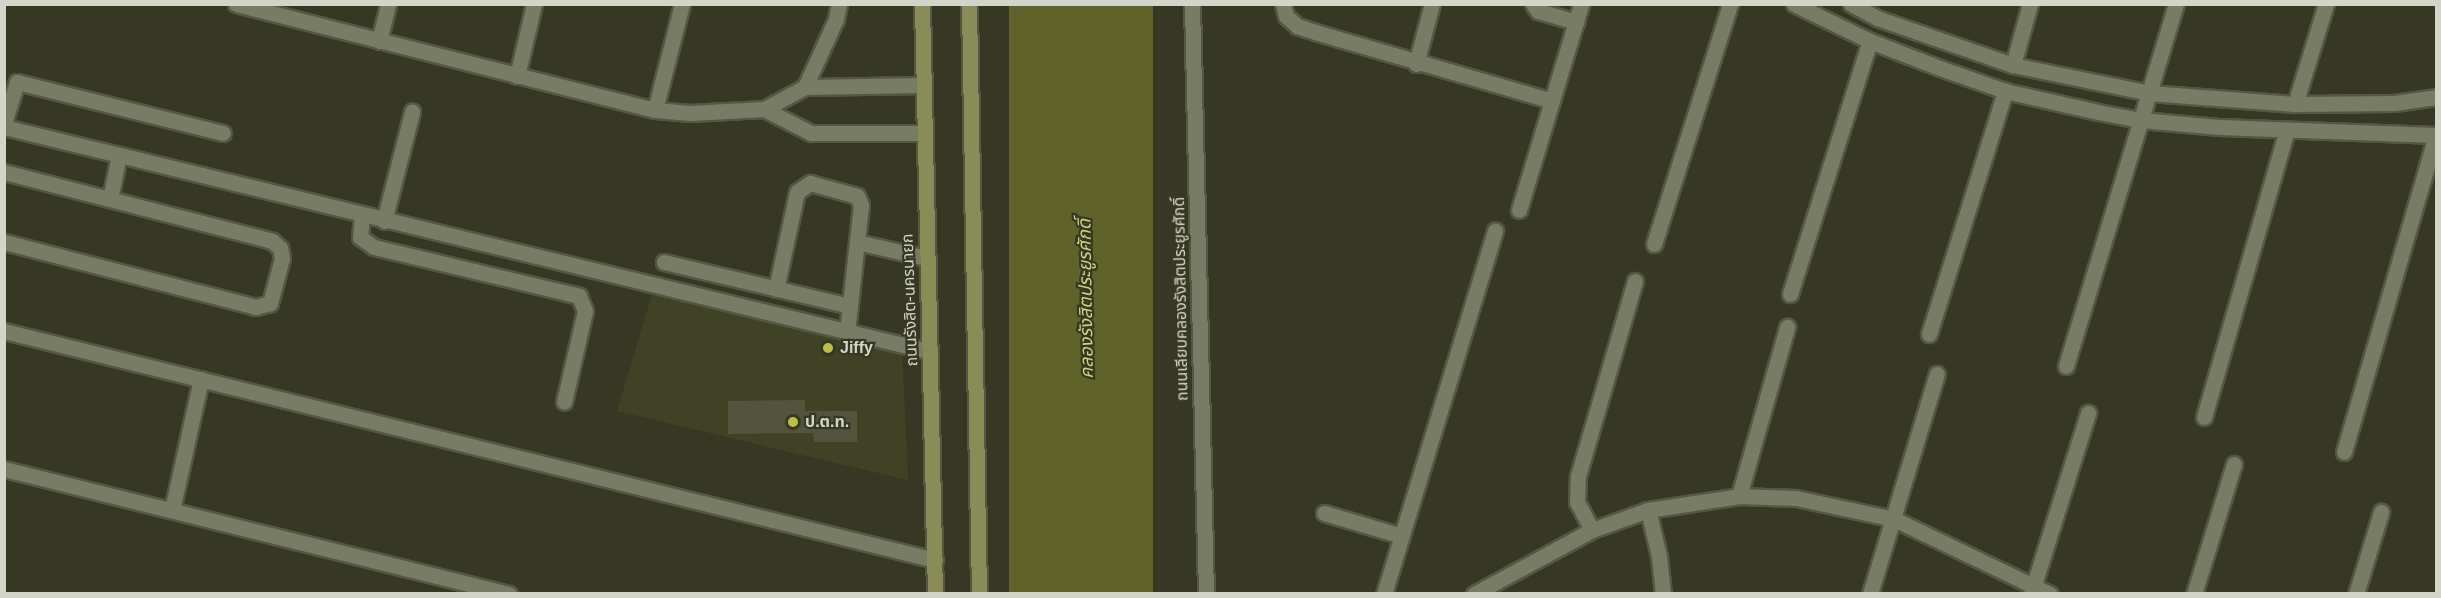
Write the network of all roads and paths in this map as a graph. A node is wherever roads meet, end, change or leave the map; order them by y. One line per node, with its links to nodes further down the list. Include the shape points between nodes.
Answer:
1 (388, 4): 21 (street)
2 (534, 4): 25 (street)
3 (682, 4): 35 (street)
4 (839, 4): 28 (street, via 836,20)
5 (922, 4): 27 (main road, ถนนรังสิต-นครนายก)
6 (969, 4): 85 (main road)
7 (1192, 4): 86 (street, ถนนเลียบคลองรังสิตประยูรศักดิ์)
8 (1283, 4): 23 (street, via 1286,16 1297,26)
9 (1432, 4): 23 (street)
10 (1533, 4): 20 (street, via 1538,11)
11 (1581, 4): 20 (street)
12 (1730, 4): 52 (street)
13 (1794, 4): 22 (street)
14 (1851, 4): 19 (street)
15 (2030, 4): 24 (street)
16 (2176, 4): 30 (street)
17 (2326, 4): 33 (street)
18 (245, 6): 21 (street)
19 (1879, 11): 24 (street)
20 (1576, 22): 32 (street)
21 (379, 41): 25 (street)
22 (1870, 41): 29 (street); 57 (street)
23 (1416, 64): 32 (street)
24 (2013, 64): 30 (street)
25 (517, 76): 35 (street)
26 (11, 80): 38 (street); 40 (street)
27 (923, 85): 28 (street); 41 (main road, ถนนรังสิต-นครนายก)
28 (805, 87): 34 (street)
29 (2005, 91): 37 (street); 62 (street)
30 (2149, 93): 33 (street); 37 (street)
31 (2436, 97): 33 (street, via 2394,103)
32 (1552, 101): 46 (street)
33 (2295, 104)
34 (764, 109): 35 (street, via 690,113); 41 (street, via 811,133)
35 (656, 110)
36 (412, 112): 48 (street)
37 (2141, 120): 39 (street); 64 (street)
38 (4, 125): 43 (street)
39 (2287, 130): 42 (street); 69 (street)
40 (223, 133)
41 (924, 133): 53 (main road, ถนนรังสิต-นครนายก)
42 (2436, 135): 70 (street)
43 (119, 155): 45 (street); 47 (street)
44 (4, 172): 45 (street)
45 (110, 199): 50 (street, via 272,241 280,248 282,258 270,303 256,307)
46 (1519, 210)
47 (362, 215): 48 (street); 67 (street, via 360,237 374,247 579,296 585,311)
48 (384, 221): 61 (street)
49 (1495, 231): 80 (street)
50 (4, 242)
51 (857, 242): 53 (street); 56 (street, via 861,205 857,196 810,183 802,187 797,192); 58 (street)
52 (1654, 244)
53 (927, 258): 63 (main road, ถนนรังสิต-นครนายก)
54 (664, 262): 56 (street)
55 (1635, 281): 79 (street, via 1578,476 1577,502)
56 (776, 289): 58 (street)
57 (1790, 294)
58 (850, 306): 61 (street)
59 (1787, 327): 73 (street)
60 (4, 331): 66 (street)
61 (847, 331): 63 (street)
62 (1929, 334)
63 (928, 351): 81 (main road, ถนนรังสิต-นครนายก)
64 (2066, 366)
65 (1937, 374): 78 (street)
66 (201, 379): 74 (street); 81 (street)
67 (564, 402)
68 (2088, 413): 82 (street)
69 (2204, 417)
70 (2344, 452)
71 (2234, 464): 92 (street)
72 (4, 469): 74 (street)
73 (1739, 496): 75 (street); 78 (street, via 1796,498)
74 (172, 510): 83 (street)
75 (1648, 510): 79 (street); 89 (street)
76 (2381, 512): 93 (street)
77 (1324, 513): 80 (street)
78 (1894, 519): 82 (street); 90 (street)
79 (1592, 530): 88 (street)
80 (1402, 536): 87 (street)
81 (935, 560): 84 (main road, ถนนรังสิต-นครนายก)
82 (2032, 589): 91 (street)
83 (509, 594)
84 (935, 594)
85 (979, 594)
86 (1206, 594)
87 (1384, 594)
88 (1474, 594)
89 (1663, 594)
90 (1870, 594)
91 (2050, 594)
92 (2194, 594)
93 (2356, 594)

